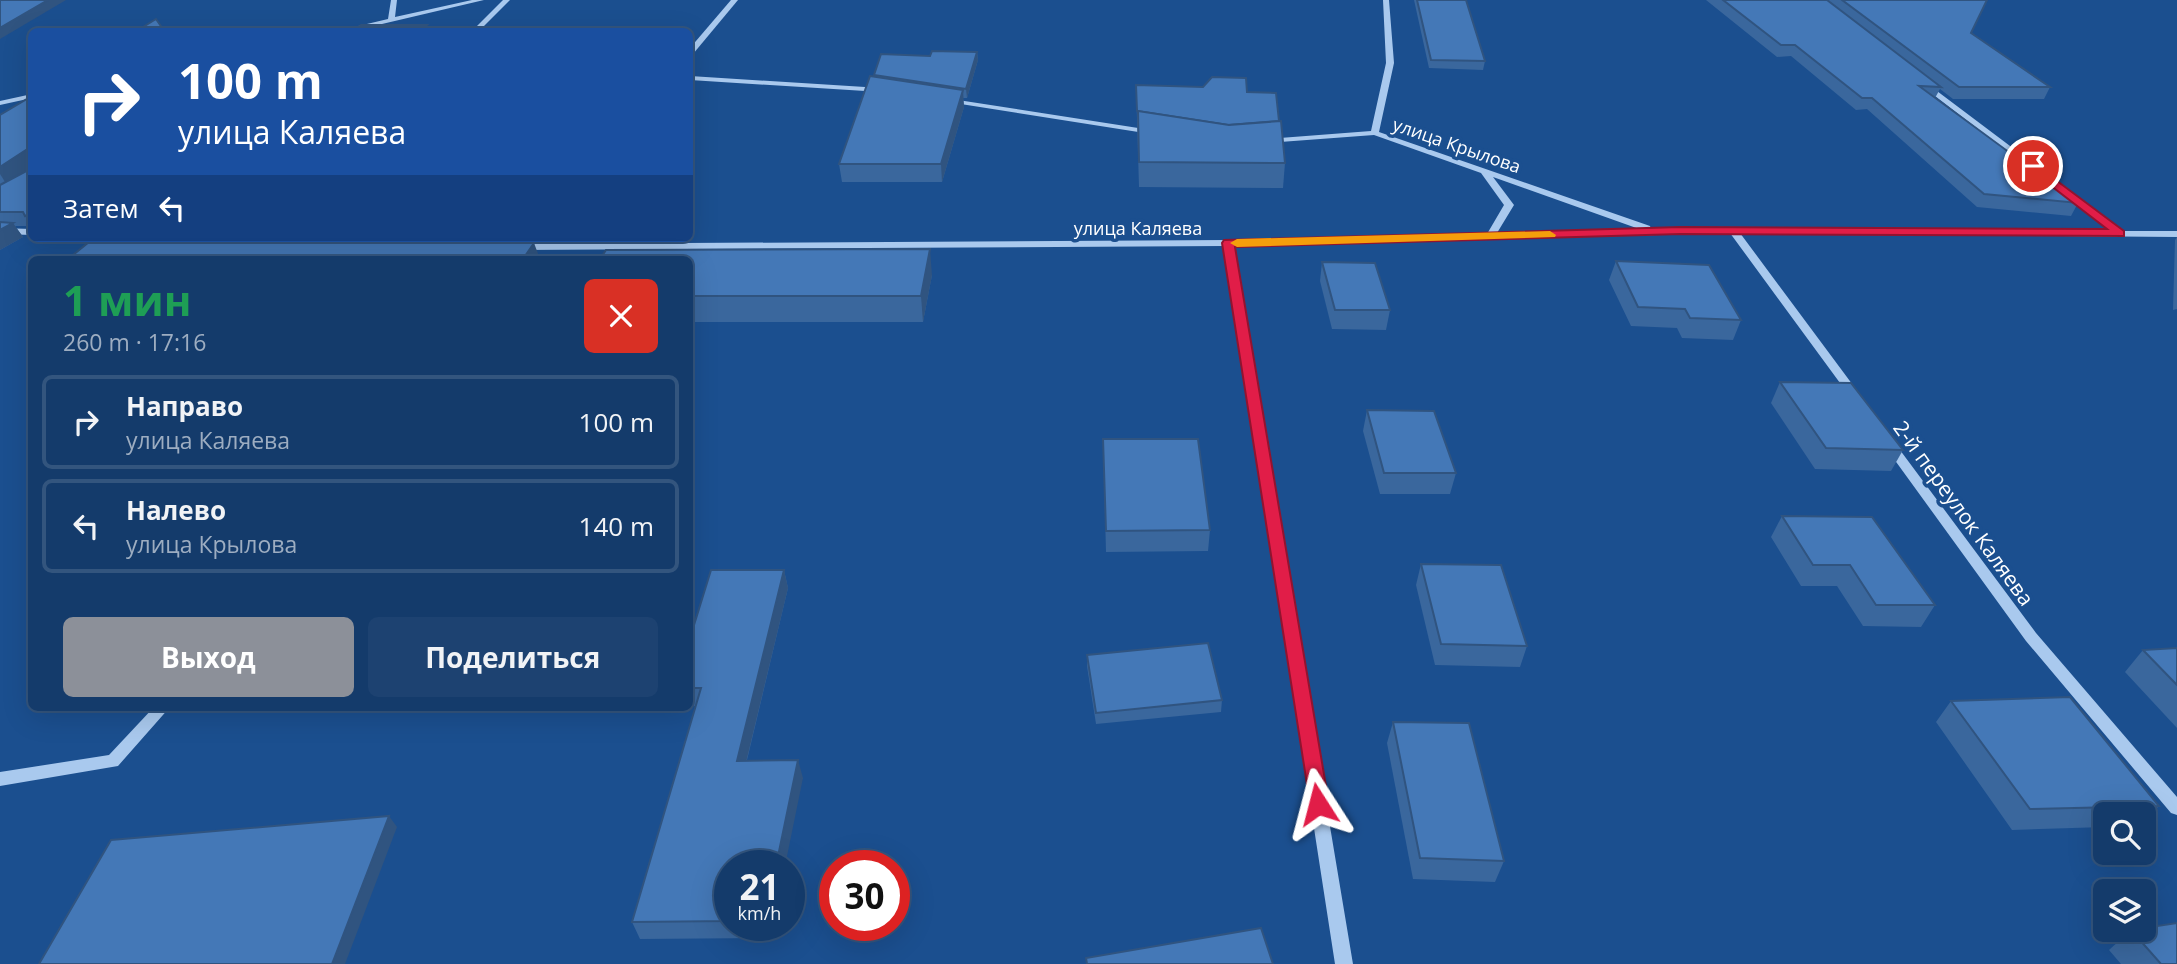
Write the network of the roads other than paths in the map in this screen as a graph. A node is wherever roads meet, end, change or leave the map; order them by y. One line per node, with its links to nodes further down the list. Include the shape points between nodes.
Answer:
1 (394, 0): 6 (street)
2 (481, 0): 6 (street)
3 (507, 0): 8 (street)
4 (735, 0): 9 (street)
5 (1386, 0): 17 (street, улица Крылова, via 1390,63)
6 (391, 20): 7 (street)
7 (355, 28)
8 (478, 28)
9 (693, 49)
10 (1913, 75): 24 (street)
11 (693, 78): 12 (street)
12 (886, 91)
13 (28, 97): 15 (street)
14 (940, 99): 16 (street)
15 (0, 103)
16 (1158, 133)
17 (1375, 133): 18 (street); 19 (street, улица Крылова)
18 (1254, 142)
19 (1483, 171): 22 (street, улица Крылова); 26 (street, via 1509,205)
20 (1733, 230): 22 (street, улица Каляева); 24 (street, улица Каляева); 35 (street)
21 (0, 231): 23 (street)
22 (1655, 231): 26 (street, улица Каляева)
23 (28, 232)
24 (2120, 233): 25 (street, улица Каляева)
25 (2177, 234)
26 (1490, 237): 30 (street, улица Каляева)
27 (354, 242): 29 (street)
28 (525, 242): 32 (street)
29 (384, 243)
30 (1228, 243): 33 (street, улица Каляева); 40 (street)
31 (507, 247): 32 (street, улица Каляева)
32 (521, 247): 33 (street, улица Каляева)
33 (594, 247): 34 (street)
34 (585, 256)
35 (1862, 406)
36 (1878, 428): 39 (street, 2-й переулок Каляева, via 2031,637)
37 (159, 711): 38 (street, via 113,761)
38 (0, 779)
39 (2177, 808)
40 (1344, 964)

